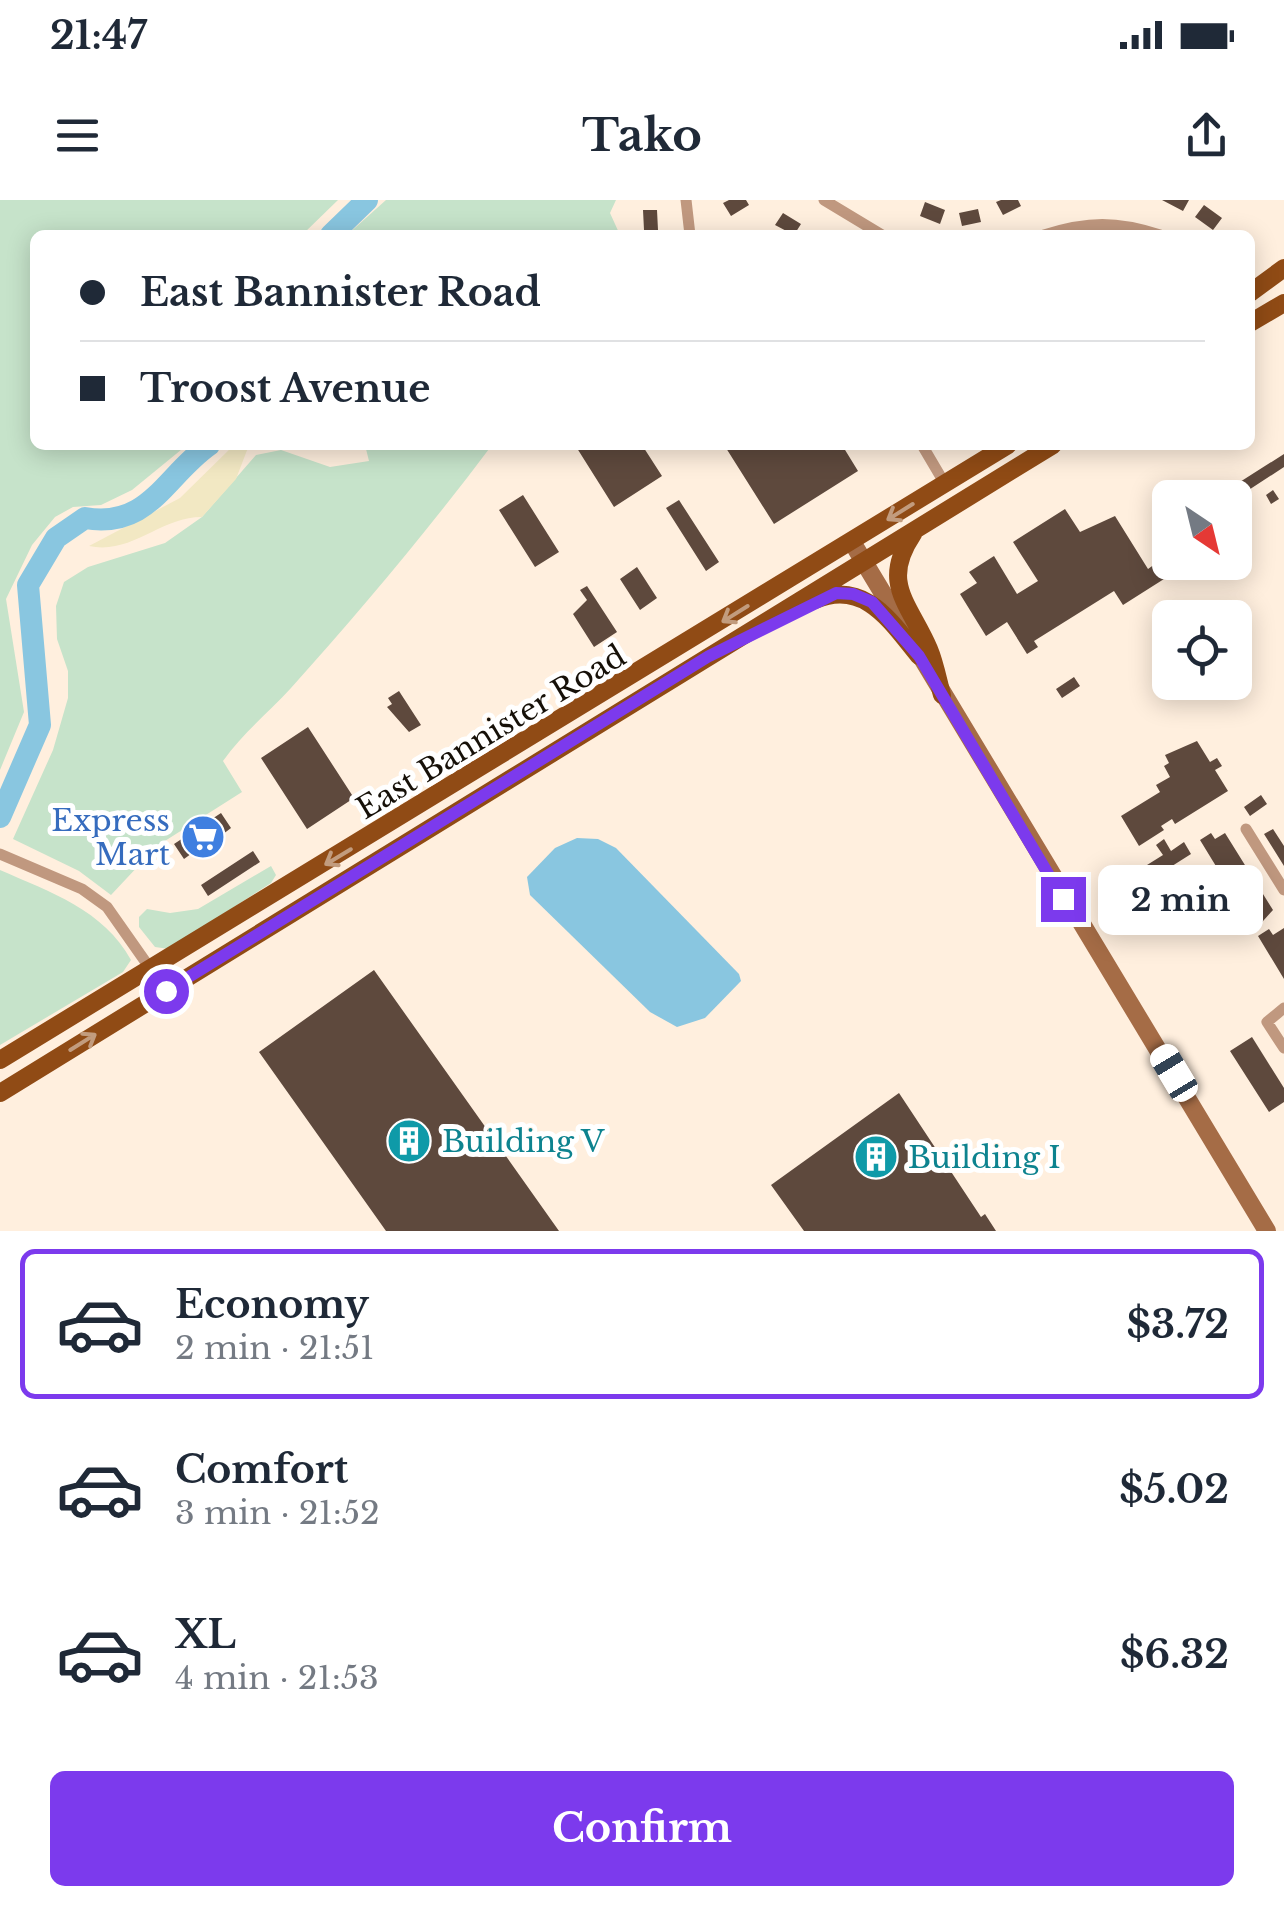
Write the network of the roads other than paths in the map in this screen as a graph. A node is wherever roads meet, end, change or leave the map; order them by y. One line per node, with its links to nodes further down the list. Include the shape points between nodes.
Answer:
1 (686, 200): 3 (street)
2 (824, 200): 4 (street)
3 (689, 230)
4 (874, 230)
5 (1060, 230): 6 (street, via 1107,222)
6 (1140, 230)
7 (1284, 268): 9 (main road)
8 (1284, 276): 10 (main road)
9 (1255, 290)
10 (1255, 291)
11 (1284, 303): 12 (main road)
12 (1255, 320)
13 (925, 450): 16 (street)
14 (1000, 450): 16 (main road, East Bannister Road)
15 (1044, 450): 17 (main road, East Bannister Road)
16 (945, 484): 18 (main road, East Bannister Road, one-way to 18)
17 (917, 528): 19 (main road, East Bannister Road); 22 (main road, via 898,561 896,581 931,653)
18 (852, 542): 19 (main road); 26 (main road, East Bannister Road, one-way to 26)
19 (863, 562): 20 (main road, East Bannister Road); 21 (main road)
20 (709, 656): 21 (main road, via 836,593 872,602); 27 (main road, East Bannister Road)
21 (919, 656): 22 (main road)
22 (942, 695): 32 (main road)
23 (1246, 829): 25 (street)
24 (0, 854): 26 (street, via 107,907)
25 (1284, 890)
26 (152, 970): 27 (street); 30 (main road, East Bannister Road)
27 (166, 991): 31 (main road, East Bannister Road, one-way to 27)
28 (1280, 1010): 29 (street, via 1267,1022)
29 (1284, 1048)
30 (0, 1060)
31 (0, 1093)
32 (1267, 1231)

